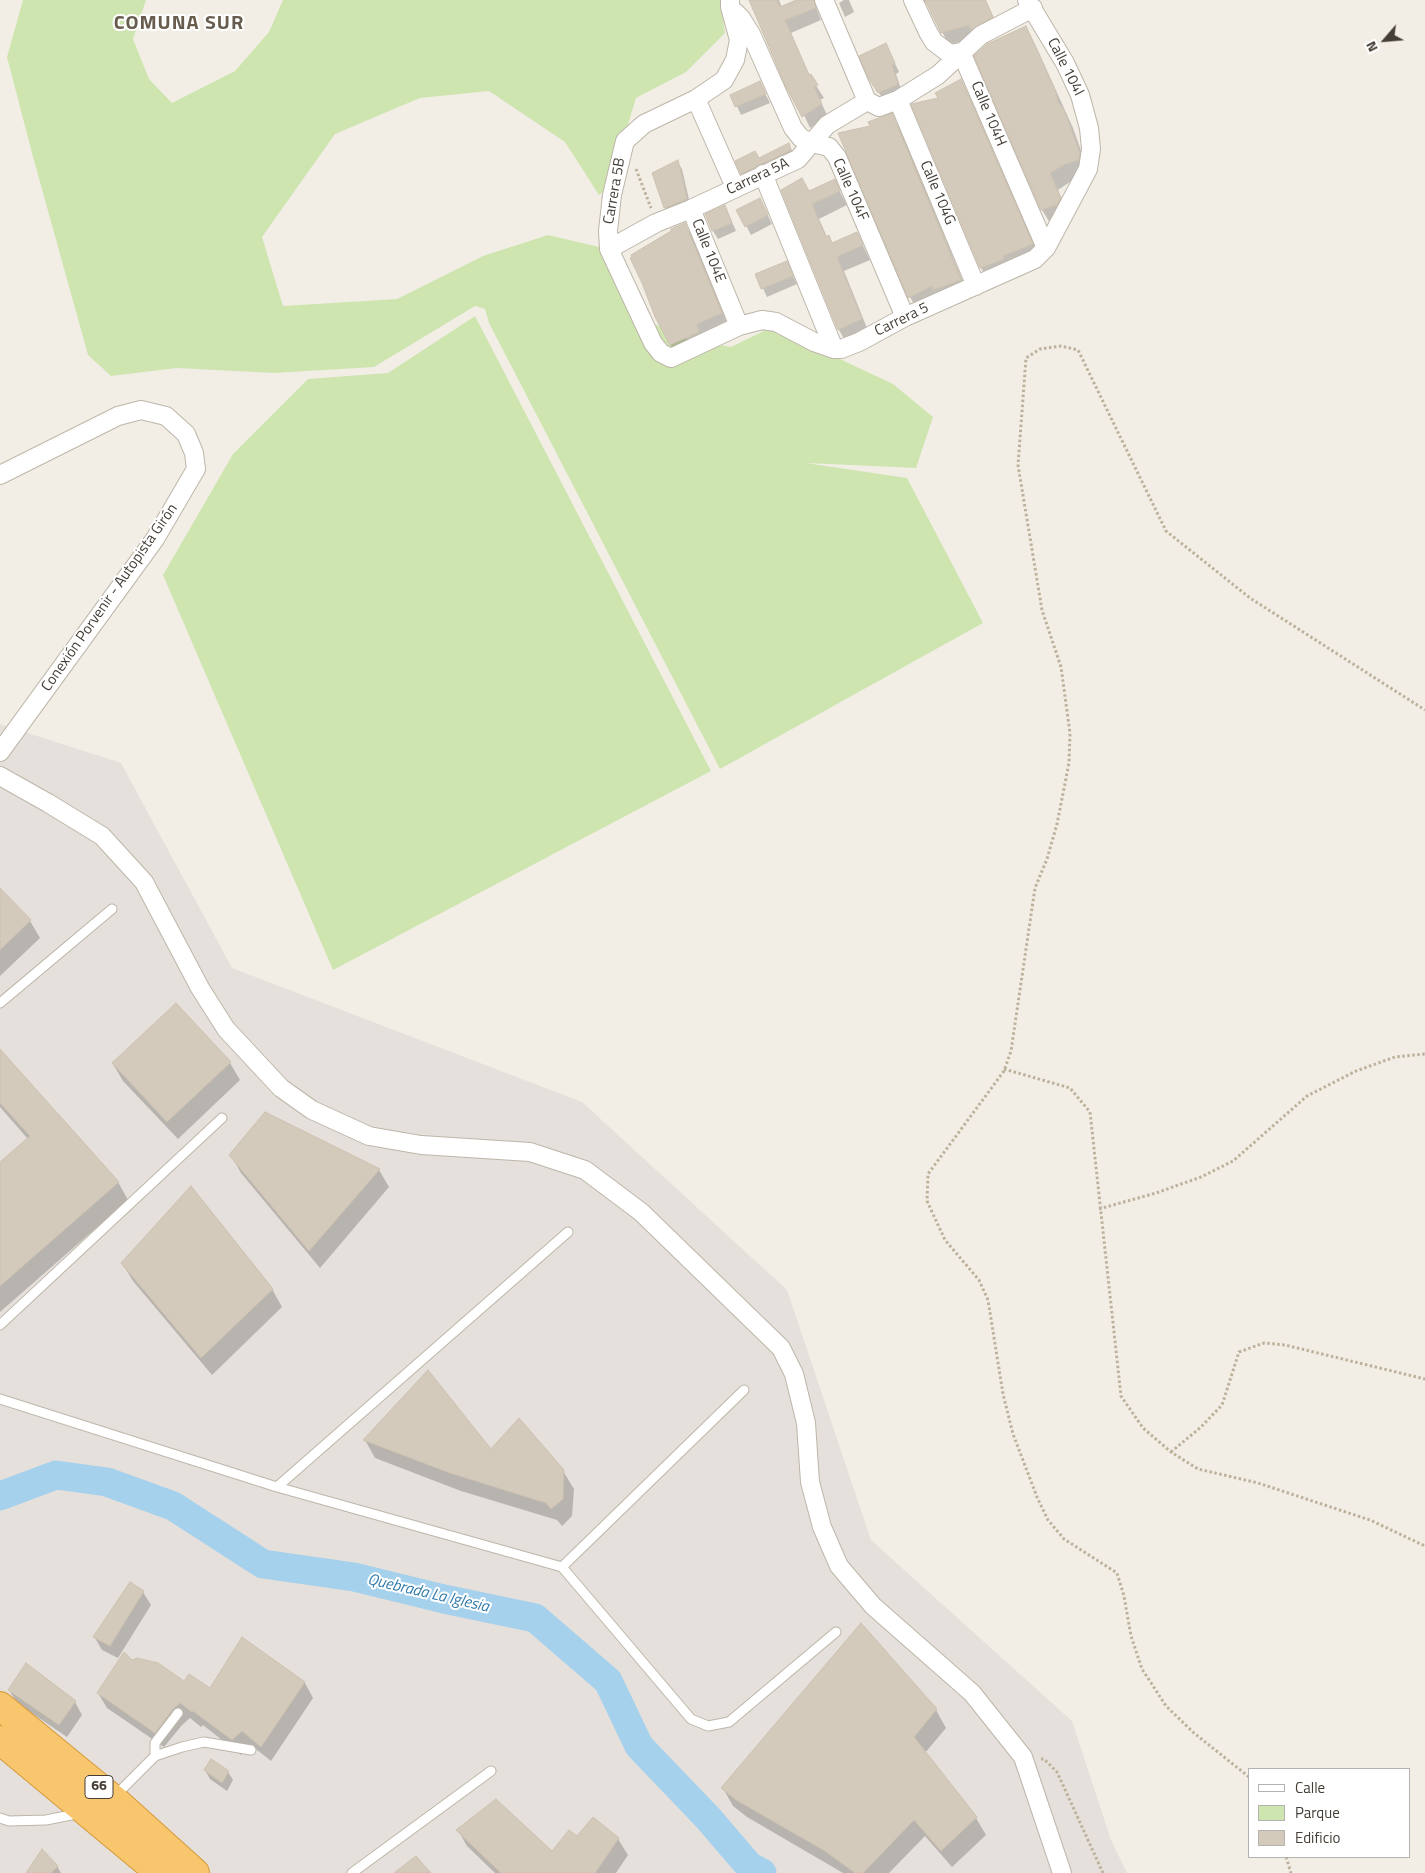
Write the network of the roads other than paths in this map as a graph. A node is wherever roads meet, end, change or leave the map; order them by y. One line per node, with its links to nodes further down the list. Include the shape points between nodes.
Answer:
1 (824, 0): 8 (street)
2 (913, 0): 5 (street, via 934,42 950,54)
3 (730, 3): 6 (street, Carrera 5B, via 738,40 735,60 724,80); 9 (street, Calle 104F, via 751,34 793,128)
4 (1030, 4): 5 (street, Carrera 5A, via 981,35); 10 (street, Calle 104I, via 1080,95 1089,128 1091,149)
5 (961, 52): 7 (street, Carrera 5A, via 938,75); 14 (street, Calle 104H)
6 (696, 99): 12 (street); 15 (street, Carrera 5B, via 644,124 625,141 612,195)
7 (898, 100): 8 (street, Carrera 5A); 16 (street, Calle 104G)
8 (873, 104): 9 (street, Carrera 5A, via 827,125)
9 (812, 144): 11 (street, Carrera 5A, via 798,158); 17 (street, Calle 104F, via 829,147 837,157)
10 (1088, 169): 14 (street, Carrera 5)
11 (763, 174): 12 (street, Carrera 5A); 19 (street)
12 (735, 187): 13 (street, Carrera 5A)
13 (691, 209): 15 (street, Calle 104E, via 656,223); 18 (street, Calle 104E)
14 (1046, 248): 16 (street, Carrera 5, via 1035,259)
15 (609, 249): 18 (street, Carrera 5B, via 653,343 661,353 671,358)
16 (976, 286): 17 (street, Carrera 5)
17 (905, 317): 19 (street, Carrera 5, via 860,342)
18 (739, 326): 19 (street, via 762,320 776,322)
19 (834, 349)
20 (0, 475): 21 (street, Conexión Porvenir - Autopista Girón, via 118,416 141,410 166,416 186,434 196,468 155,539)
21 (0, 752)
22 (0, 776): 45 (street, via 102,836 144,882 226,1030 281,1088 312,1110 369,1136 421,1145 530,1152 585,1170 641,1212 781,1348 794,1374 806,1423 810,1482 822,1527 839,1566 872,1606 972,1693 1023,1756)
23 (112, 909): 24 (lane)
24 (0, 1003)
25 (222, 1118): 27 (lane)
26 (568, 1232): 30 (lane)
27 (0, 1325)
28 (744, 1390): 31 (lane)
29 (0, 1399): 30 (lane)
30 (277, 1487): 31 (lane)
31 (562, 1567): 32 (lane, via 691,1719 708,1726 729,1722)
32 (836, 1632)
33 (0, 1706): 39 (highway, 66)
34 (178, 1713): 37 (lane, via 155,1743)
35 (0, 1740): 40 (highway, 66)
36 (251, 1750): 37 (lane, via 204,1742)
37 (155, 1756): 39 (lane)
38 (490, 1770): 44 (lane)
39 (112, 1798): 43 (highway, 66)
40 (88, 1812): 41 (lane, via 46,1820 9,1821); 42 (highway, 66)
41 (0, 1818)
42 (160, 1873)
43 (195, 1873)
44 (352, 1873)
45 (1062, 1873)

